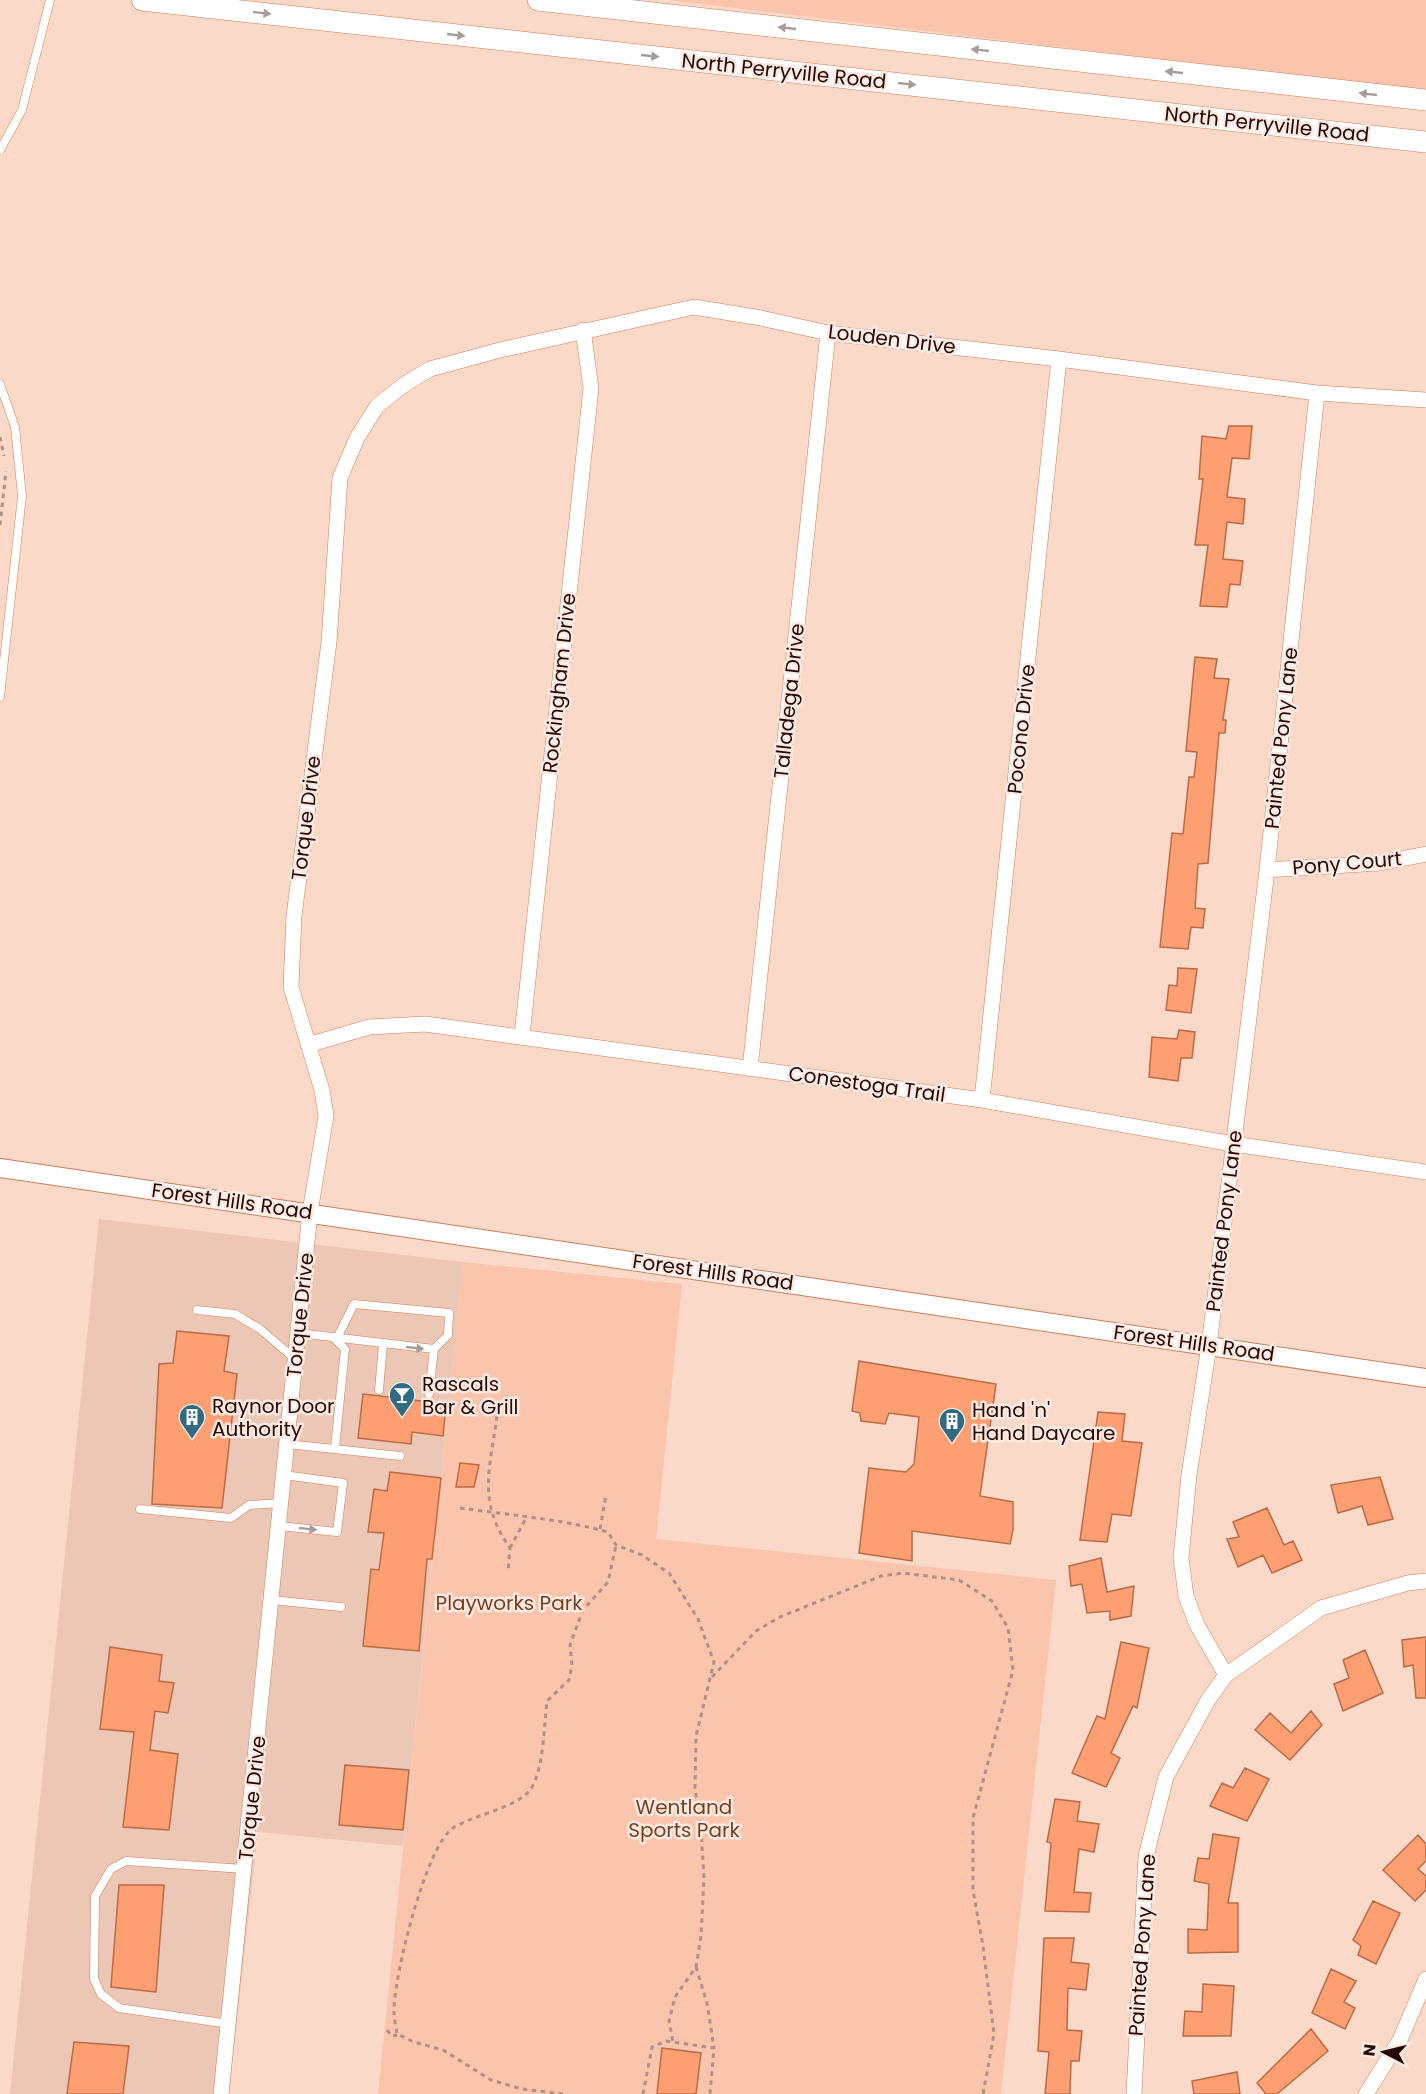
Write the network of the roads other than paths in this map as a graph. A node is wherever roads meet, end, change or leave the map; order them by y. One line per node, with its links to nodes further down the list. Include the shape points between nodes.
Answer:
1 (50, 0): 6 (lane, via 22,110)
2 (142, 0): 5 (main road, North Perryville Road, one-way to 5)
3 (538, 0): 4 (main road, North Perryville Road, one-way to 3)
4 (1426, 100)
5 (1426, 142)
6 (0, 150)
7 (583, 330): 8 (street, Louden Drive, via 694,307); 13 (street, Louden Drive, via 430,369); 17 (street, Rockingham Drive, via 591,388)
8 (828, 333): 9 (street, Louden Drive); 19 (street, Talladega Drive)
9 (1059, 359): 11 (street, Louden Drive); 20 (street, Pocono Drive)
10 (0, 384): 14 (lane, via 15,426 22,496)
11 (1317, 393): 12 (street, Louden Drive); 16 (street, Painted Pony Lane)
12 (1426, 399)
13 (377, 406): 18 (street, Torque Drive, via 357,438 340,478 330,642 294,916 291,987)
14 (0, 697)
15 (1426, 854): 16 (street, Pony Court, via 1380,863)
16 (1267, 870): 21 (street, Painted Pony Lane)
17 (522, 1036): 18 (street, Conestoga Trail, via 424,1024 369,1027); 19 (street, Conestoga Trail)
18 (308, 1045): 24 (street, Torque Drive, via 326,1116)
19 (750, 1069): 20 (street, Conestoga Trail)
20 (982, 1100): 21 (street, Conestoga Trail)
21 (1233, 1144): 23 (street, Conestoga Trail); 29 (street, Painted Pony Lane)
22 (0, 1168): 24 (street, Forest Hills Road)
23 (1426, 1172)
24 (310, 1212): 26 (street, Torque Drive); 29 (street, Forest Hills Road)
25 (197, 1310): 31 (lane, via 235,1314)
26 (298, 1333): 27 (lane); 31 (street, Torque Drive)
27 (336, 1340): 28 (lane); 30 (lane, via 354,1304 449,1312 448,1335); 36 (lane, via 345,1349)
28 (383, 1344): 30 (lane, one-way to 30); 33 (lane)
29 (1209, 1346): 32 (street, Forest Hills Road); 45 (street, Painted Pony Lane, via 1181,1558 1186,1596)
30 (434, 1349): 34 (lane)
31 (296, 1359): 35 (street, Torque Drive)
32 (1426, 1378)
33 (379, 1390)
34 (429, 1394)
35 (287, 1444): 36 (lane); 38 (street, Torque Drive)
36 (335, 1448): 37 (lane)
37 (400, 1456)
38 (284, 1475): 39 (street, Torque Drive); 41 (lane, one-way to 38, via 337,1532 344,1483)
39 (281, 1503): 40 (lane, via 249,1505 231,1518); 41 (street, Torque Drive)
40 (140, 1509)
41 (279, 1526): 43 (street, Torque Drive)
42 (1426, 1581): 45 (street, via 1321,1608)
43 (272, 1600): 44 (lane); 46 (street, Torque Drive)
44 (341, 1607)
45 (1227, 1675): 50 (street, Painted Pony Lane, via 1208,1700 1166,1777 1146,1856)
46 (245, 1869): 48 (street, Torque Drive); 48 (lane, via 126,1861 111,1869 95,1896 94,1979 101,1994 119,2008)
47 (1426, 1978): 51 (street, via 1400,2040)
48 (229, 2024): 49 (street, Torque Drive)
49 (221, 2094)
50 (1134, 2094)
51 (1366, 2094)

